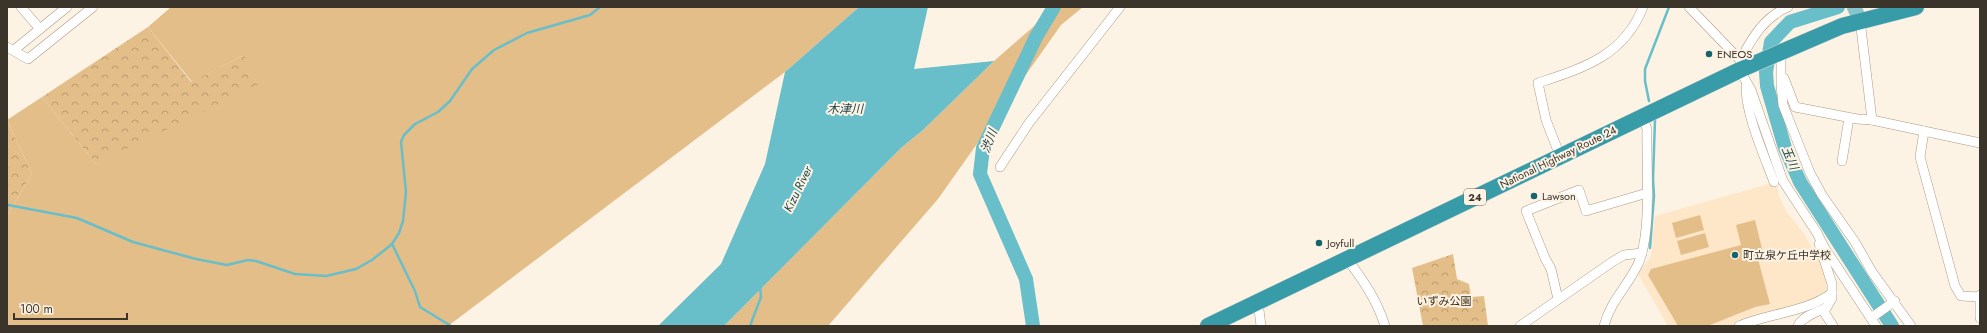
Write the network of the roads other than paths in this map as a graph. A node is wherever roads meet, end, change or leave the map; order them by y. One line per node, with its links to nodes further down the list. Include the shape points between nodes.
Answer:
1 (21, 7): 10 (street)
2 (67, 7): 10 (street)
3 (93, 7): 11 (street, via 28,59)
4 (1120, 7): 22 (street, via 1034,117)
5 (1643, 7): 20 (street, via 1627,35 1601,58 1578,70 1538,83 1546,120)
6 (1689, 7): 13 (street)
7 (1788, 7): 13 (street, via 1765,21 1757,31)
8 (1916, 7): 9 (highway, National Highway Route 24 / 24)
9 (1858, 11): 12 (highway, National Highway Route 24 / 24, via 1842,26); 17 (street)
10 (40, 29): 11 (street)
11 (9, 49)
12 (1780, 53): 13 (highway, National Highway Route 24 / 24); 14 (street)
13 (1746, 69): 15 (highway, National Highway Route 24 / 24); 23 (street, via 1746,94 1750,114); 25 (street, via 1783,181)
14 (1782, 73): 16 (street, via 1795,106); 31 (street, via 1781,85 1786,115 1810,173 1822,195 1856,242 1872,272)
15 (1642, 116): 20 (highway, National Highway Route 24 / 24); 24 (street, via 1647,129)
16 (1849, 118): 17 (street); 21 (street)
17 (1872, 120): 18 (street)
18 (1924, 131): 19 (street); 29 (street, via 1920,157 1955,286 1961,296)
19 (1980, 143)
20 (1560, 156): 27 (highway, National Highway Route 24 / 24)
21 (1842, 161)
22 (1000, 167)
23 (1774, 182)
24 (1647, 193): 26 (street); 30 (street, via 1586,211 1579,190 1526,211 1551,269)
25 (1820, 240): 28 (street, via 1819,245 1832,284); 34 (street)
26 (1642, 253): 30 (street, via 1624,255); 40 (street, via 1638,264 1610,307)
27 (1347, 259): 32 (highway, National Highway Route 24 / 24); 38 (street, via 1370,289)
28 (1832, 293): 33 (street, via 1832,298); 41 (street, via 1820,302 1757,318)
29 (1980, 296): 35 (street)
30 (1558, 299): 39 (street)
31 (1895, 301): 34 (street); 45 (street)
32 (1258, 302): 36 (highway, National Highway Route 24 / 24); 37 (street)
33 (1825, 308): 42 (street, via 1805,318); 43 (street, via 1825,316)
34 (1871, 318): 44 (street)
35 (1980, 318)
36 (1208, 326)
37 (1261, 326)
38 (1385, 326)
39 (1520, 326)
40 (1604, 326)
41 (1739, 326)
42 (1798, 326)
43 (1833, 326)
44 (1876, 326)
45 (1911, 326)

